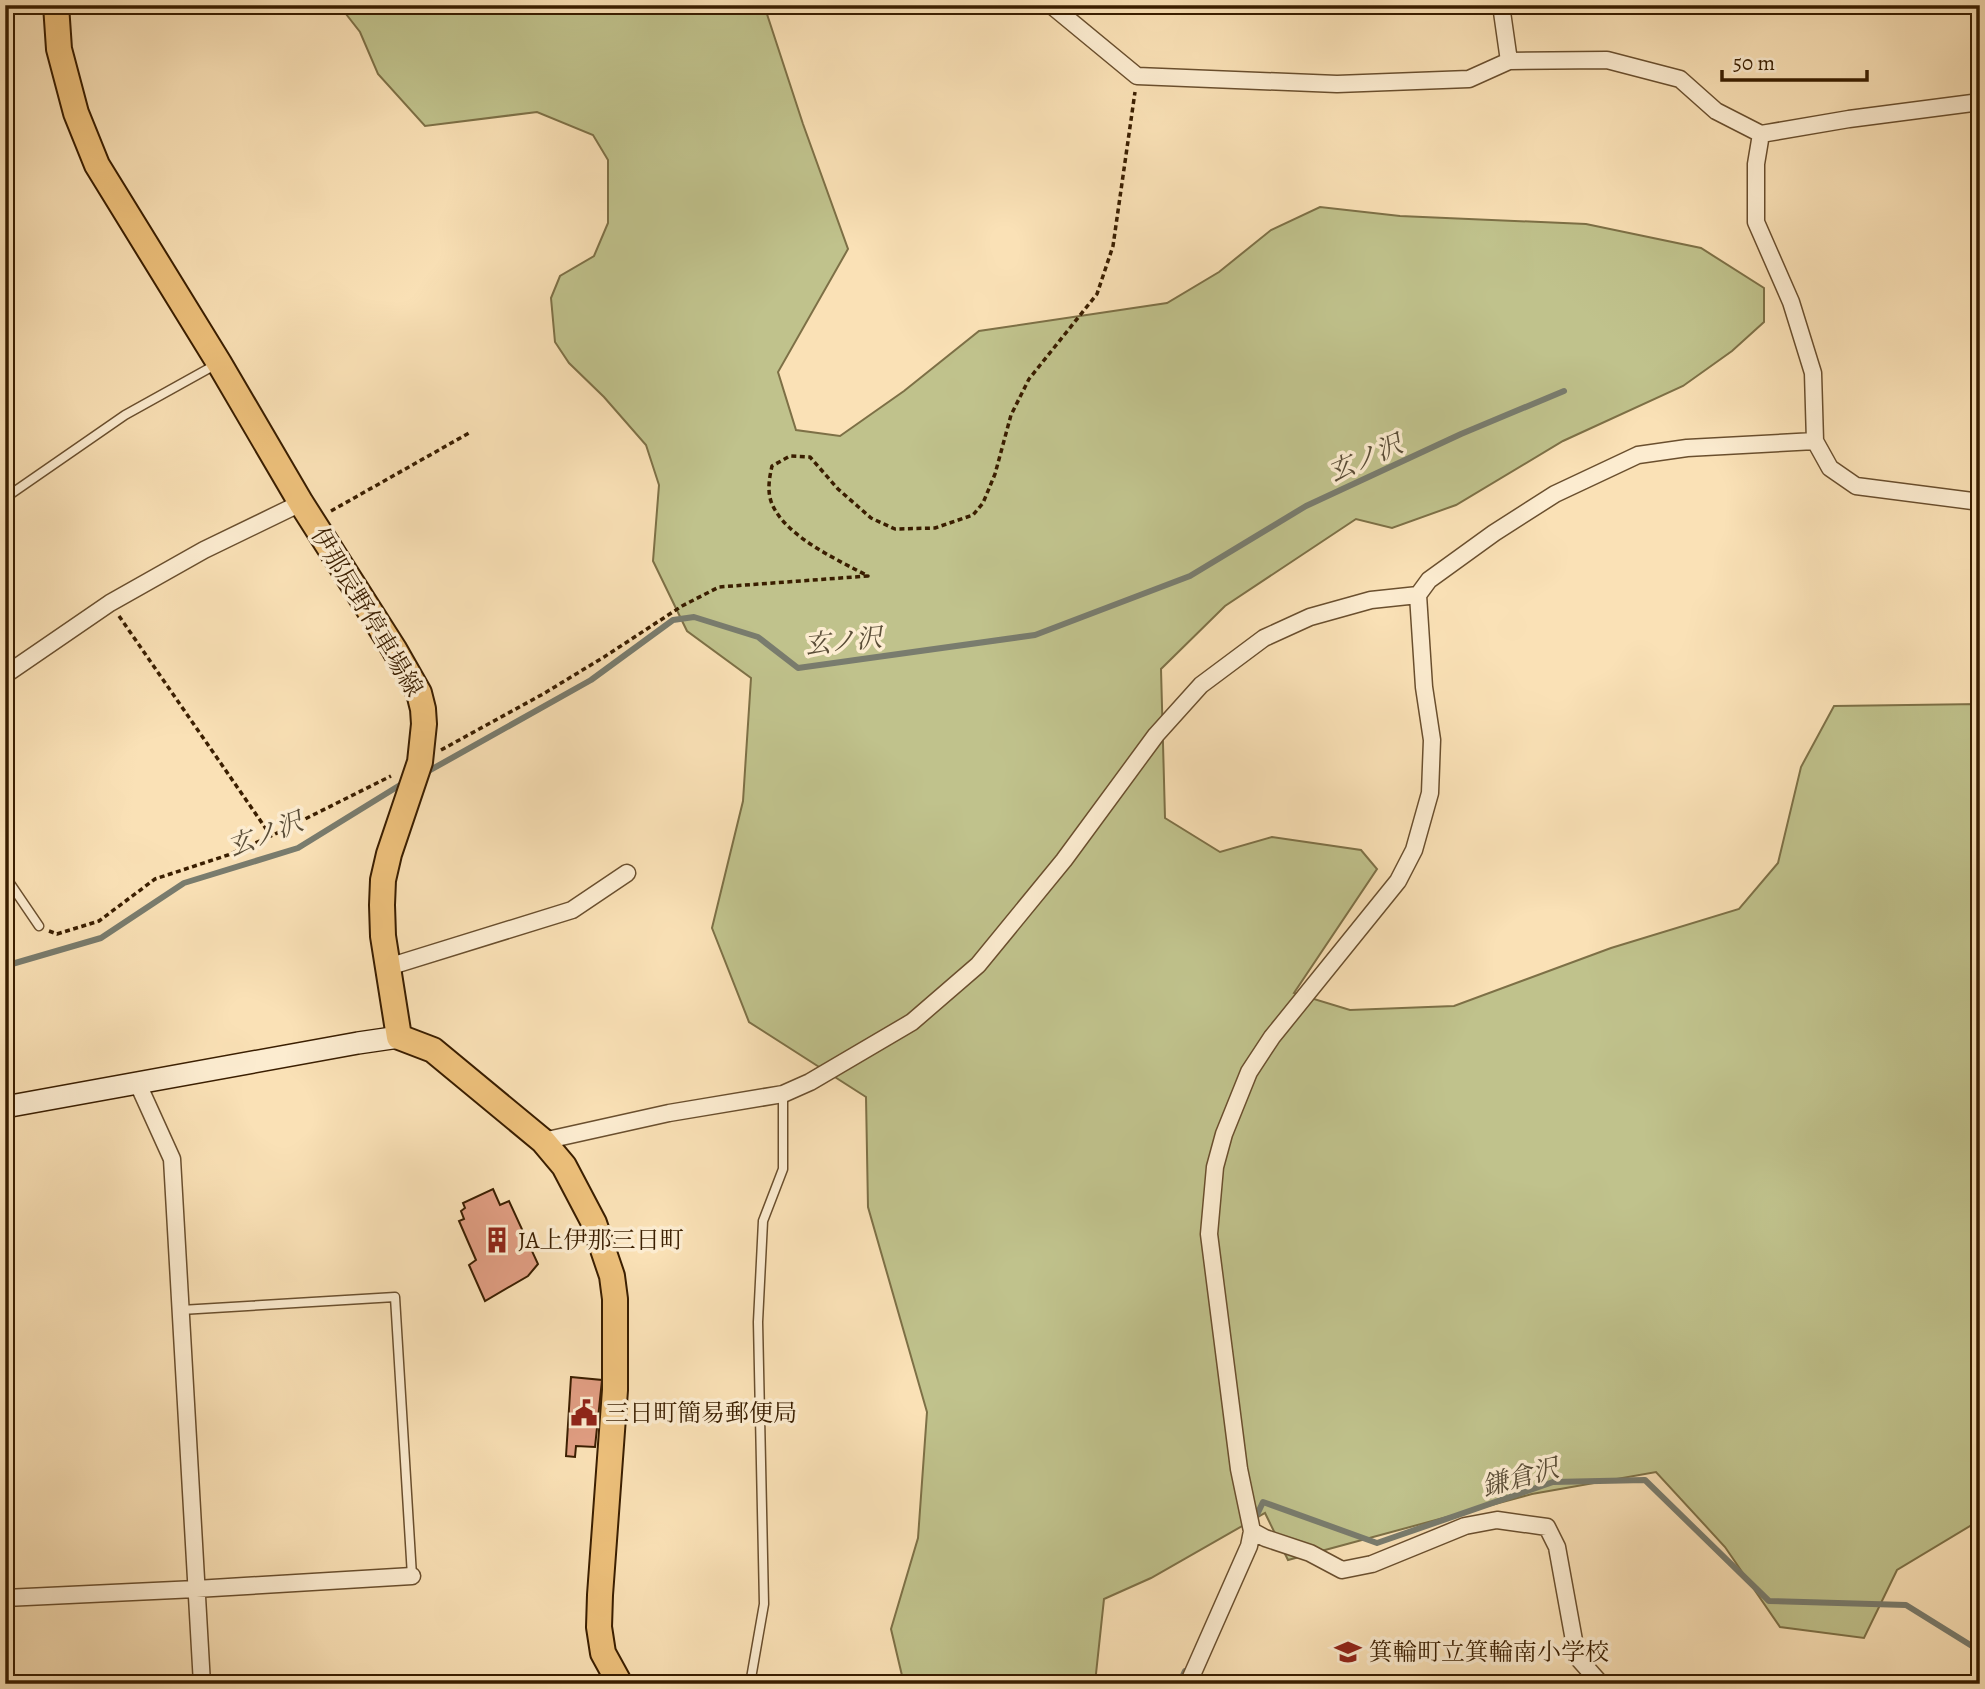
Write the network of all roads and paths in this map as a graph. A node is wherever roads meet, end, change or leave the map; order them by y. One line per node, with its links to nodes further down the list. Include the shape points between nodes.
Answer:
1 (56, 5): 8 (main road, 伊那辰野停車場線, via 59,49 76,113 97,165)
2 (1051, 5): 5 (street)
3 (1501, 5): 4 (street)
4 (1509, 61): 5 (street, via 1469,79 1338,84); 7 (street, via 1607,60 1680,79 1716,111)
5 (1137, 76): 17 (path, via 1113,246 1097,294 1029,379 1011,415 996,474 973,515 935,528 895,529 871,518 810,457 790,456 772,466 768,485 771,503 780,517 805,541 868,576 719,587)
6 (1980, 102): 7 (street)
7 (1761, 134): 10 (street, via 1756,222 1790,302 1813,373)
8 (219, 363): 11 (lane, via 125,415); 13 (main road, 伊那辰野停車場線)
9 (469, 433): 13 (path)
10 (1815, 440): 12 (street, via 1829,468 1856,486); 14 (street, via 1638,455 1534,507 1429,580)
11 (5, 498)
12 (1980, 502)
13 (307, 512): 15 (street, via 204,550); 17 (main road, 伊那辰野停車場線, via 419,693 424,709)
14 (1418, 595): 25 (street, via 1371,600 1310,617 1264,638 1201,685 1156,735 1064,860 978,965 912,1022); 29 (street, via 1432,740 1430,793 1414,850 1398,881 1249,1072 1215,1167 1209,1234 1239,1469)
15 (110, 603): 16 (street); 18 (path)
16 (5, 675)
17 (420, 762): 18 (path); 22 (main road, 伊那辰野停車場線, via 383,880)
18 (271, 836): 21 (path, via 155,879 99,921 57,934)
19 (627, 873): 22 (street, via 572,910)
20 (5, 876): 21 (lane)
21 (39, 926)
22 (388, 967): 23 (main road, 伊那辰野停車場線)
23 (399, 1037): 24 (street); 27 (main road, via 433,1050)
24 (138, 1084): 26 (street); 28 (street, via 173,1159)
25 (783, 1094): 27 (street); 35 (lane, via 783,1170 763,1221 758,1322 764,1604)
26 (5, 1107)
27 (543, 1141): 34 (main road, via 564,1166 594,1223 612,1276 615,1390 600,1627 603,1653)
28 (181, 1310): 30 (lane, via 395,1297); 31 (street)
29 (1252, 1531): 36 (street); 37 (street, via 1342,1570 1372,1564 1465,1526 1497,1520 1546,1527 1557,1547 1577,1657)
30 (412, 1576): 31 (street)
31 (196, 1589): 32 (street); 33 (street)
32 (5, 1598)
33 (201, 1684)
34 (620, 1684)
35 (750, 1684)
36 (1188, 1684)
37 (1601, 1684)

